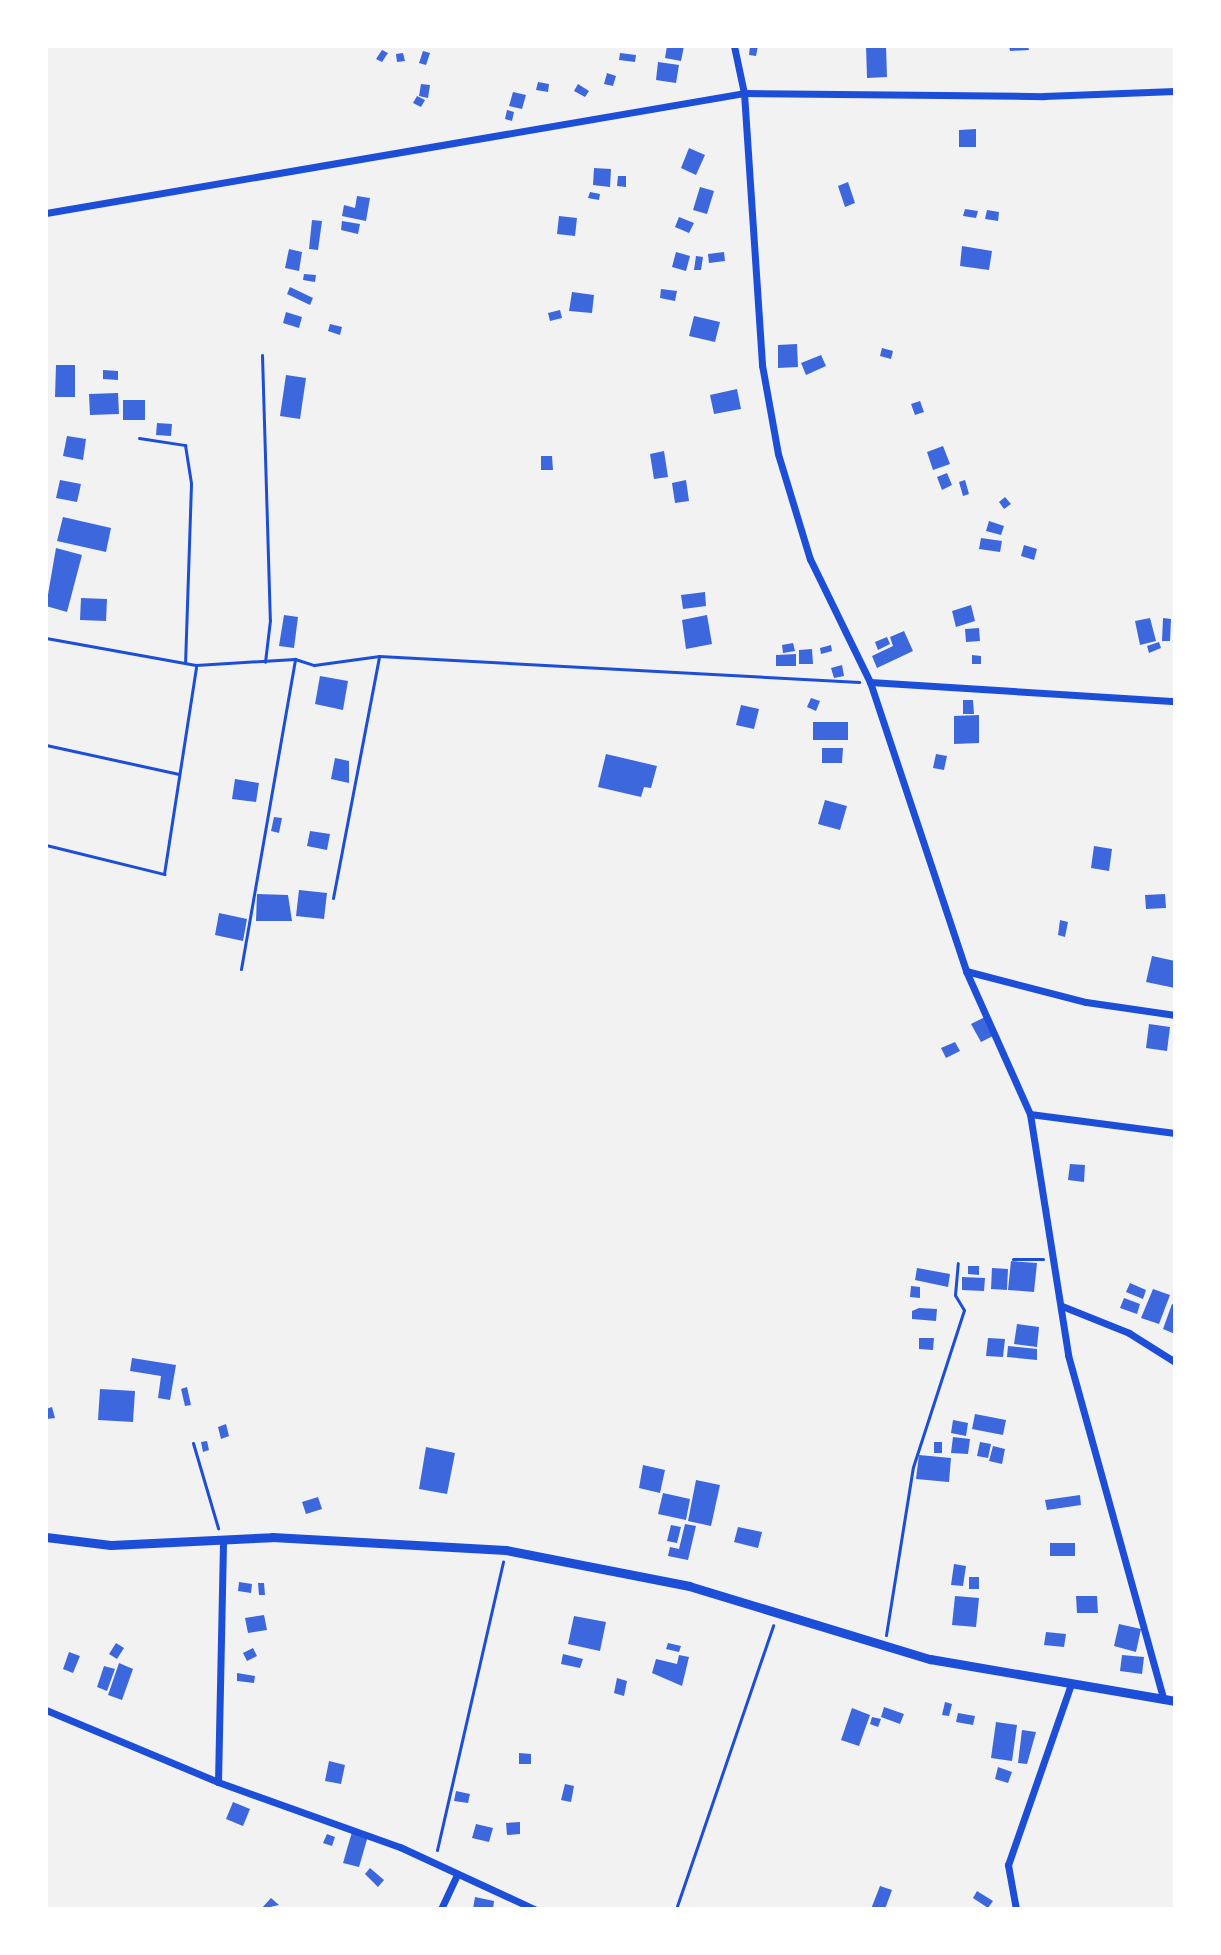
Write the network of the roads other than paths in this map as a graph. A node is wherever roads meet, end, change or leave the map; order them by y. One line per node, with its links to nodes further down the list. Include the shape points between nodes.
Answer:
1 (734, 46): 3 (street)
2 (1175, 91): 3 (street, via 1044,96)
3 (744, 93): 4 (street); 5 (street, via 762,365 778,454 810,559)
4 (46, 213)
5 (870, 682): 6 (street); 7 (street)
6 (1175, 701)
7 (966, 971): 8 (street, via 1086,1002); 9 (street)
8 (1175, 1015)
9 (1030, 1114): 10 (street); 11 (street)
10 (1175, 1133)
11 (1062, 1306): 12 (street, via 1129,1333); 16 (street, via 1068,1355)
12 (1175, 1362)
13 (46, 1537): 14 (street, via 111,1545)
14 (223, 1543): 15 (street, via 272,1537 506,1550 778,1610 930,1659); 18 (street)
15 (1071, 1684): 16 (street); 22 (street, via 1008,1865)
16 (1170, 1700)
17 (46, 1710): 18 (street)
18 (218, 1782): 19 (street, via 400,1847)
19 (456, 1877): 20 (street); 21 (street)
20 (441, 1909)
21 (534, 1909)
22 (1016, 1909)

